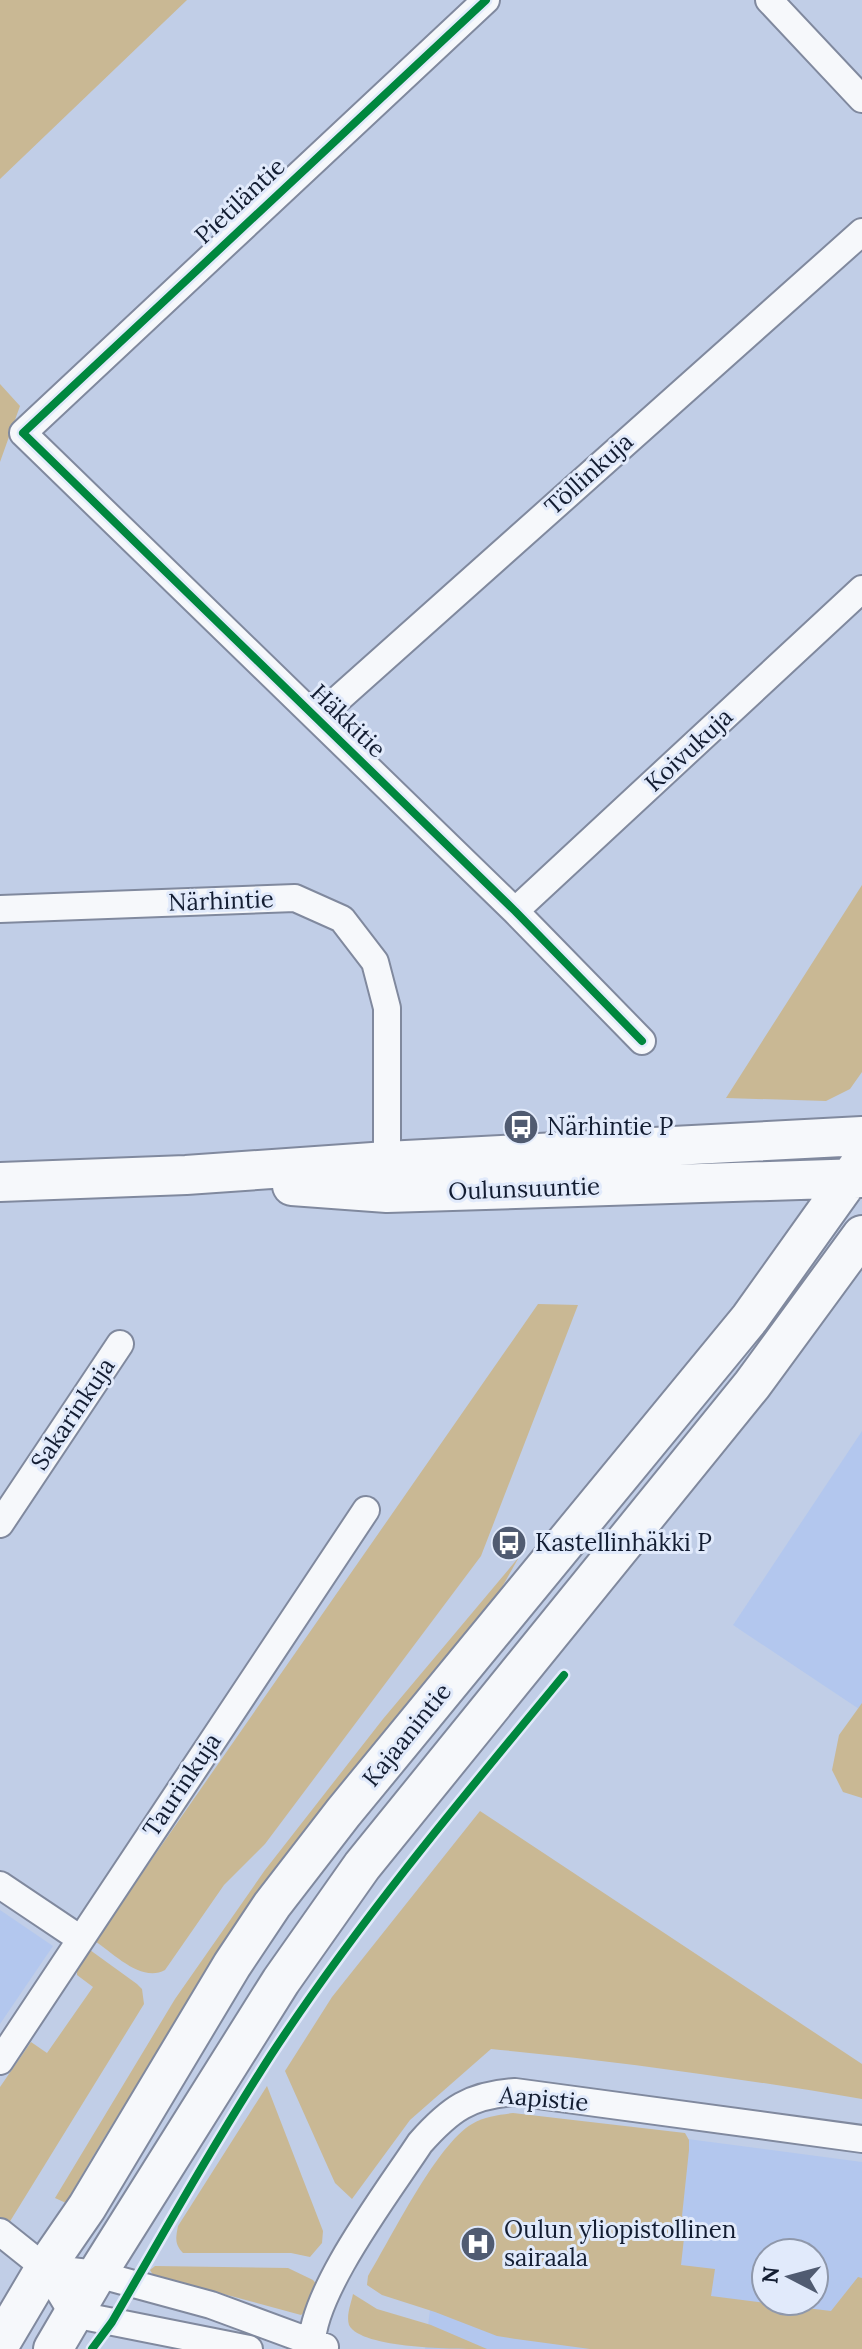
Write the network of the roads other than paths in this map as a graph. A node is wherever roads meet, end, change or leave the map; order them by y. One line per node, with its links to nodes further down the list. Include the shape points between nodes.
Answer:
1 (486, 0): 5 (street, Pietiläntie)
2 (769, 0): 3 (street)
3 (862, 99)
4 (862, 232): 7 (street, Töllinkuja)
5 (23, 433): 7 (street, Häkkitie)
6 (862, 589): 9 (street, Koivukuja)
7 (317, 718): 9 (street, Häkkitie)
8 (0, 909): 13 (street, Närhintie, via 295,898 342,919 375,962 387,1008)
9 (515, 911): 10 (street, Häkkitie)
10 (642, 1041)
11 (862, 1136): 13 (main road, Oulunsuuntie)
12 (858, 1172): 13 (main road, Oulunsuuntie); 24 (main road, Kajaanintie, via 750,1318 272,1905)
13 (387, 1177): 14 (main road, Oulunsuuntie, via 356,1192 186,1175)
14 (0, 1182)
15 (862, 1235): 25 (main road, Kajaanintie, via 752,1385 362,1866 281,1981)
16 (120, 1344): 18 (street, Sakarinkuja)
17 (366, 1510): 20 (street, Taurinkuja)
18 (0, 1524)
19 (0, 1885): 20 (street)
20 (79, 1938): 21 (street, Taurinkuja)
21 (0, 2061)
22 (862, 2139): 28 (street, Aapistie, via 515,2092 472,2099 437,2123 420,2143 332,2280 321,2304)
23 (0, 2232): 24 (street)
24 (45, 2268): 25 (street); 26 (street); 27 (main road, Kajaanintie)
25 (97, 2274): 26 (main road, Kajaanintie); 28 (street, via 211,2305)
26 (73, 2314): 29 (main road, Kajaanintie); 30 (street)
27 (0, 2344)
28 (314, 2347)
29 (53, 2349)
30 (249, 2349)

